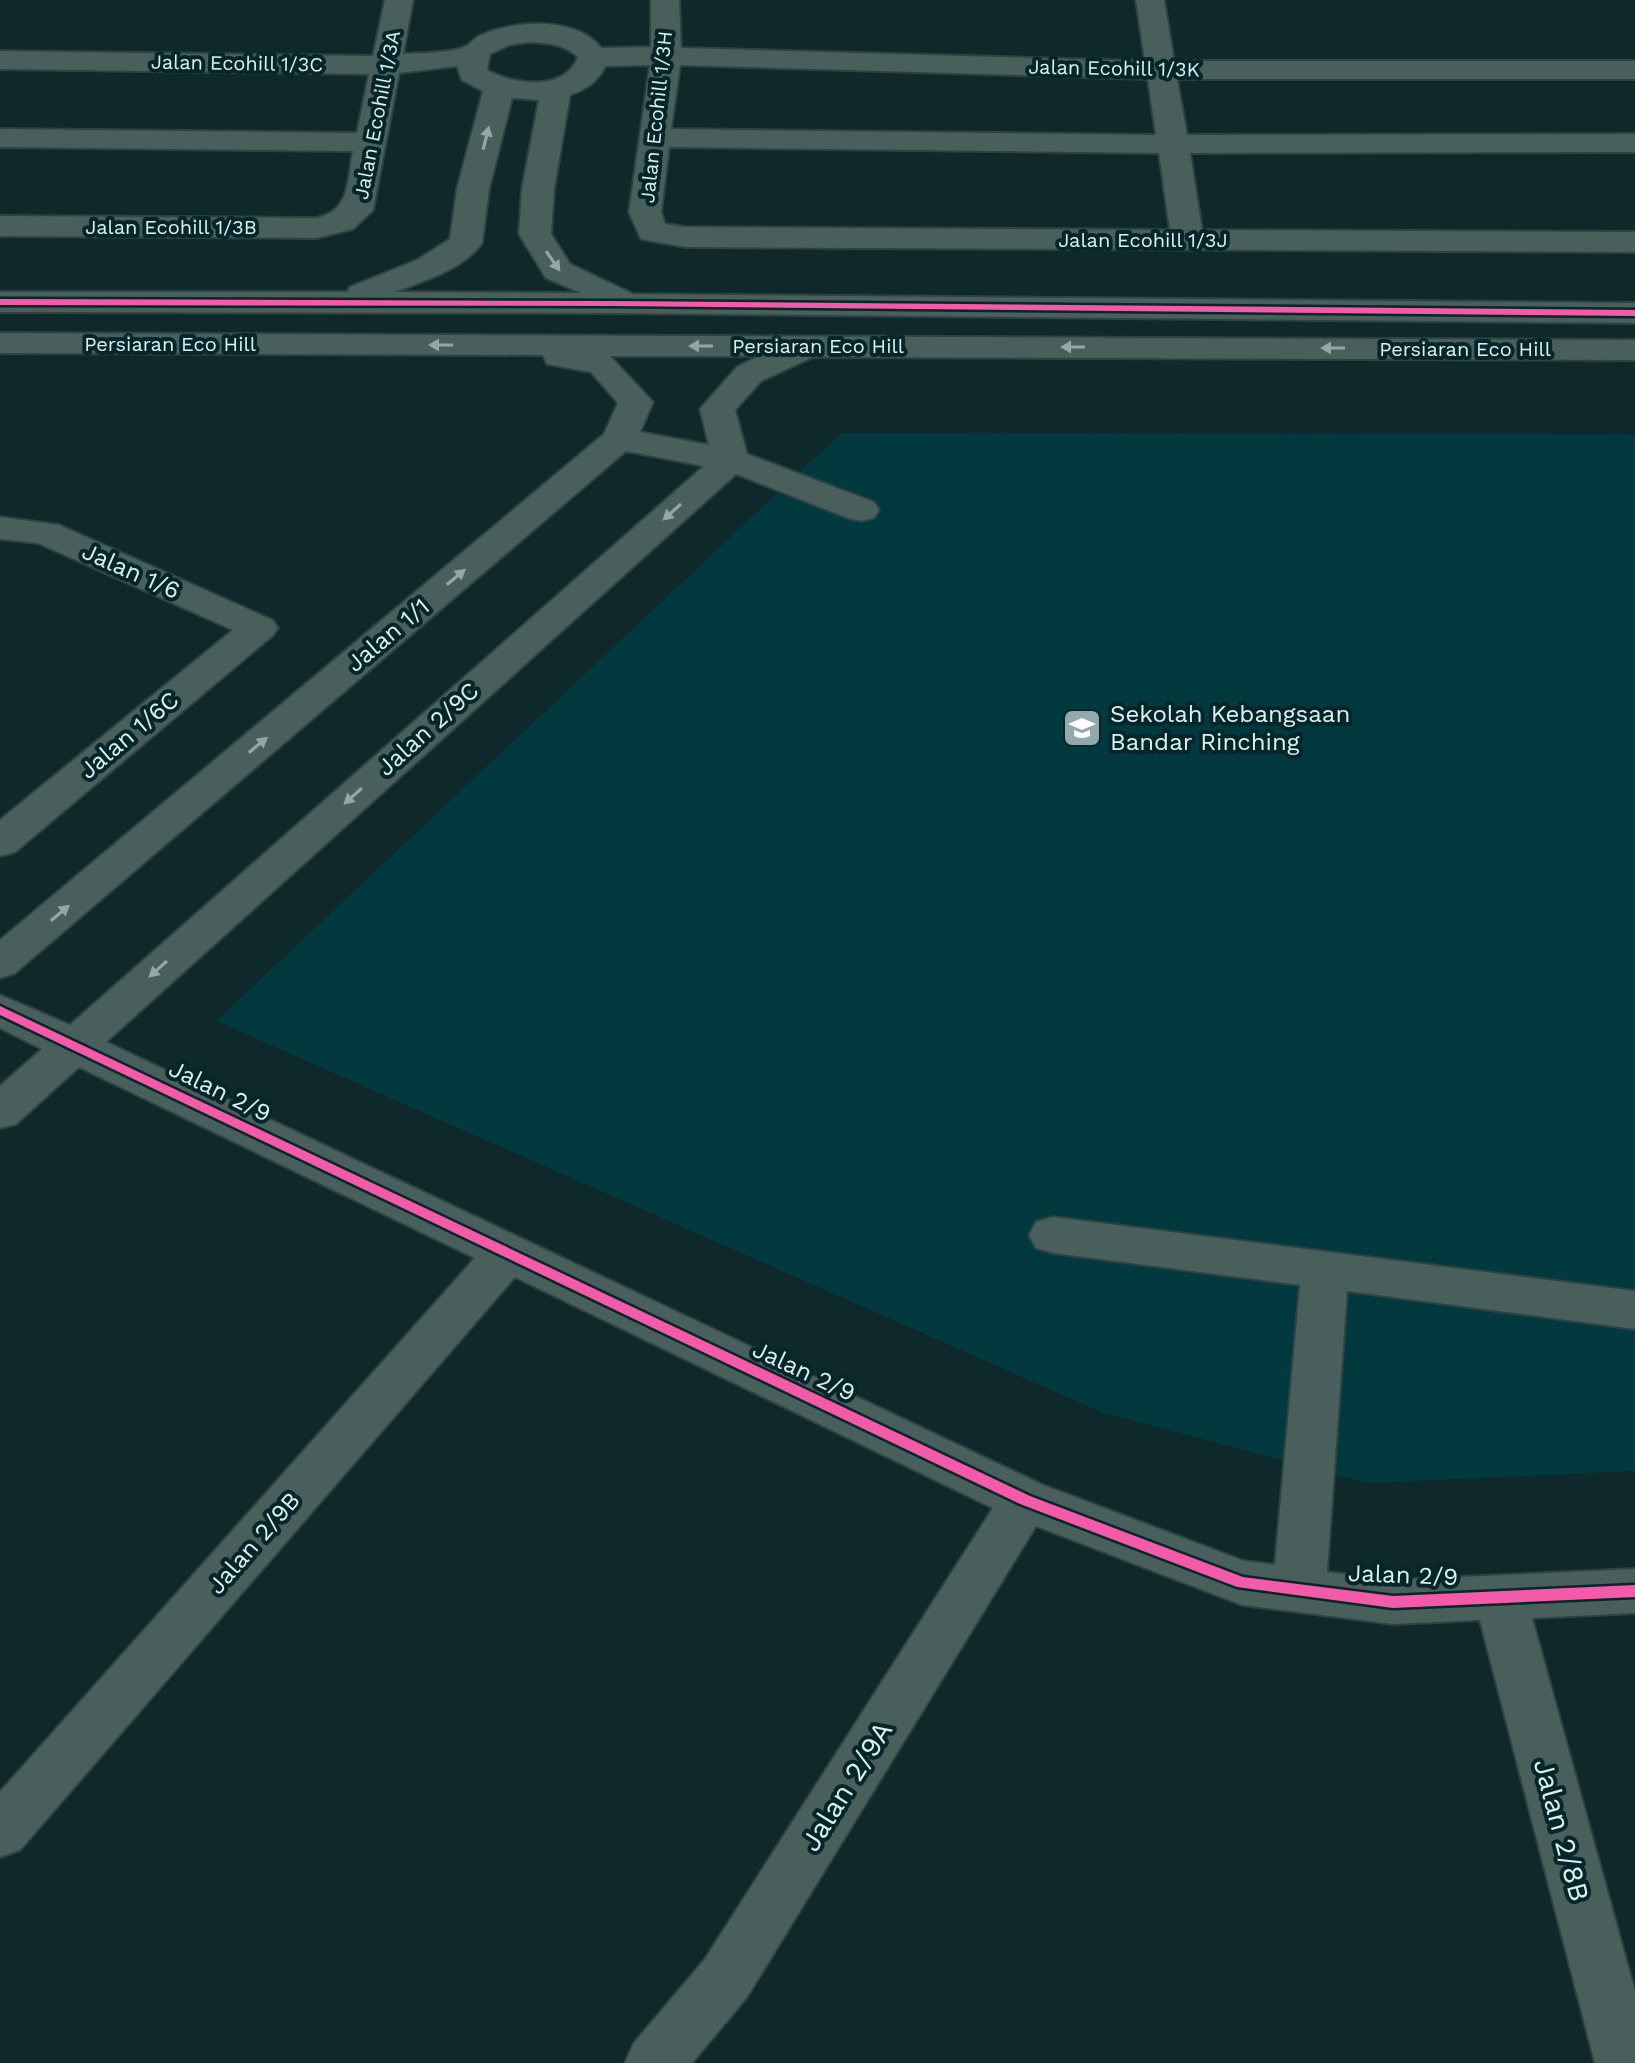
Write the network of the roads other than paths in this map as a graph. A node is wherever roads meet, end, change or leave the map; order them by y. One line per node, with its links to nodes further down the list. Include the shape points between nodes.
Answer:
1 (399, 0): 8 (street, Jalan Ecohill 1/3A)
2 (665, 0): 5 (street, Jalan Ecohill 1/3H)
3 (1150, 0): 9 (street)
4 (473, 55): 6 (street, via 494,40 529,33 564,36); 8 (street, Jalan Ecohill 1/3C); 11 (street, via 473,74)
5 (666, 56): 6 (street, Jalan Ecohill 1/3K); 9 (street, Jalan Ecohill 1/3K); 14 (street, Jalan Ecohill 1/3H)
6 (593, 57): 12 (street, via 586,75)
7 (0, 60): 8 (street, Jalan Ecohill 1/3C)
8 (388, 65): 15 (street, Jalan Ecohill 1/3A)
9 (1159, 70): 10 (street, Jalan Ecohill 1/3K); 17 (street)
10 (1635, 70)
11 (499, 88): 12 (street); 23 (street, one-way to 11, via 429,267 466,243 473,189)
12 (556, 88): 25 (street, one-way to 25, via 535,234 558,271)
13 (0, 138): 15 (street)
14 (653, 138): 17 (street); 20 (street, Jalan Ecohill 1/3H, via 645,212)
15 (372, 142): 18 (street, Jalan Ecohill 1/3A, via 357,210)
16 (1635, 143): 17 (street)
17 (1172, 144): 21 (street)
18 (342, 222): 19 (street, Jalan Ecohill 1/3B, via 317,228)
19 (0, 226)
20 (652, 232): 21 (street, Jalan Ecohill 1/3J, via 685,237)
21 (1188, 240): 22 (street, Jalan Ecohill 1/3J)
22 (1635, 242)
23 (345, 301): 24 (street); 25 (street)
24 (0, 302)
25 (637, 306): 26 (street)
26 (1635, 313)
27 (0, 343): 28 (street, Persiaran Eco Hill, one-way to 27)
28 (489, 345): 29 (street, Persiaran Eco Hill, one-way to 28); 31 (street, Jalan 1/1, via 602,364 636,402)
29 (811, 346): 30 (street, Persiaran Eco Hill, one-way to 29); 32 (street, via 749,374 717,409)
30 (1635, 350)
31 (619, 439): 32 (street); 37 (street, Jalan 1/1, one-way to 31)
32 (731, 460): 33 (street); 39 (street, Jalan 2/9C, one-way to 39)
33 (861, 510)
34 (2, 531): 35 (street, Jalan 1/6, via 46,533)
35 (259, 628): 36 (street, Jalan 1/6C)
36 (0, 842)
37 (0, 963)
38 (0, 1010): 39 (street, Jalan 2/9)
39 (73, 1045): 40 (street, Jalan 2/9C); 42 (street, Jalan 2/9)
40 (0, 1112)
41 (1053, 1235): 43 (street)
42 (507, 1254): 45 (street, Jalan 2/9); 49 (street, Jalan 2/9B)
43 (1325, 1271): 44 (street); 46 (street)
44 (1635, 1310)
45 (1025, 1500): 46 (street, Jalan 2/9, via 1242,1583); 50 (street, Jalan 2/9A, via 726,1978)
46 (1299, 1591): 48 (street, Jalan 2/9, via 1393,1602)
47 (1635, 1591): 48 (street, Jalan 2/9)
48 (1500, 1597): 51 (street, Jalan 2/8B)
49 (0, 1832)
50 (655, 2063)
51 (1625, 2063)

